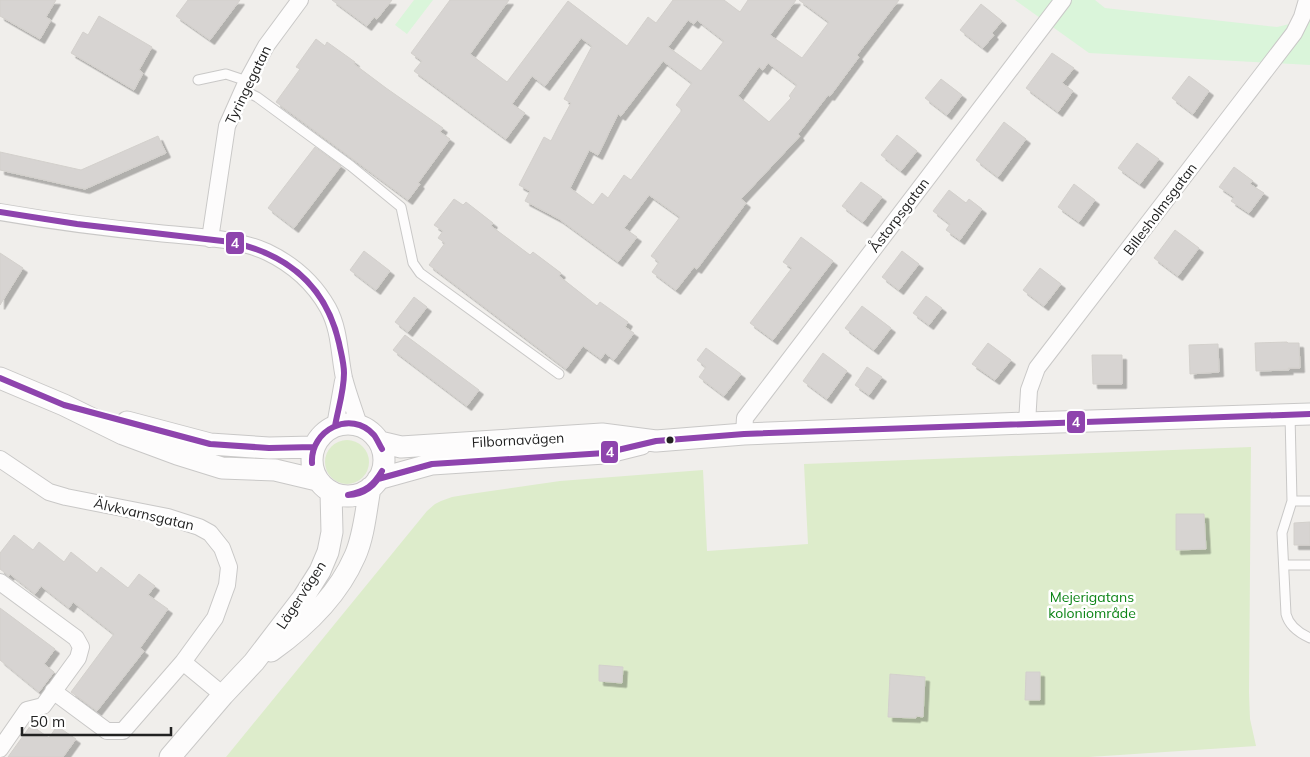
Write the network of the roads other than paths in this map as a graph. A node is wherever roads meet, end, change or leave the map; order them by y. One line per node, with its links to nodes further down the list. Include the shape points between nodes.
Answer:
1 (300, 0): 5 (street, Tyringegatan, via 266,46)
2 (1063, 0): 16 (street, Åstorpsgatan, via 745,418)
3 (1307, 0): 13 (street, Billesholmsgatan, via 1294,33 1037,368 1029,390)
4 (198, 80): 5 (lane, via 226,74)
5 (245, 85): 7 (street, Tyringegatan, via 227,126); 8 (lane, via 401,207 413,263 420,274)
6 (0, 212): 7 (street)
7 (210, 238): 9 (street, via 266,252 293,268 308,282 328,308 338,332)
8 (559, 374)
9 (344, 376): 14 (street); 15 (street)
10 (0, 378): 11 (street)
11 (64, 405): 19 (street, via 210,444 269,448); 22 (street, via 123,434 186,457 222,468 274,470)
12 (1300, 414): 13 (street, Filbornavägen); 23 (lane)
13 (1027, 423): 16 (street, Filbornavägen)
14 (359, 425): 15 (street); 18 (street)
15 (335, 426): 19 (street, via 326,430)
16 (744, 434): 17 (street, Filbornavägen)
17 (656, 440): 18 (street, Filbornavägen, via 602,434 401,447); 21 (street, Filbornavägen, via 605,453 432,464)
18 (380, 442): 21 (street, via 384,461)
19 (314, 446): 22 (street, via 312,469)
20 (0, 458): 29 (street, Älvkvarnsgatan, via 49,492 168,517 199,526 210,533 222,548 229,567 227,586 215,618)
21 (374, 484): 22 (street, via 351,496); 30 (street, Lägervägen, via 355,555 340,583 291,637)
22 (324, 486): 30 (street, Lägervägen, via 332,532 328,552 302,598)
23 (1292, 501): 24 (lane); 25 (lane, via 1282,533)
24 (1310, 501)
25 (1284, 565): 26 (lane); 28 (lane, via 1287,619 1295,629)
26 (1310, 565)
27 (0, 582): 31 (street, via 76,638 81,647 78,658)
28 (1310, 638)
29 (183, 662): 31 (street, Älvkvarnsgatan, via 123,730 107,731); 32 (street)
30 (254, 662): 32 (street, Lägervägen)
31 (53, 691): 33 (street, via 43,706 27,710)
32 (223, 695): 34 (street, Lägervägen)
33 (0, 749)
34 (170, 757)

